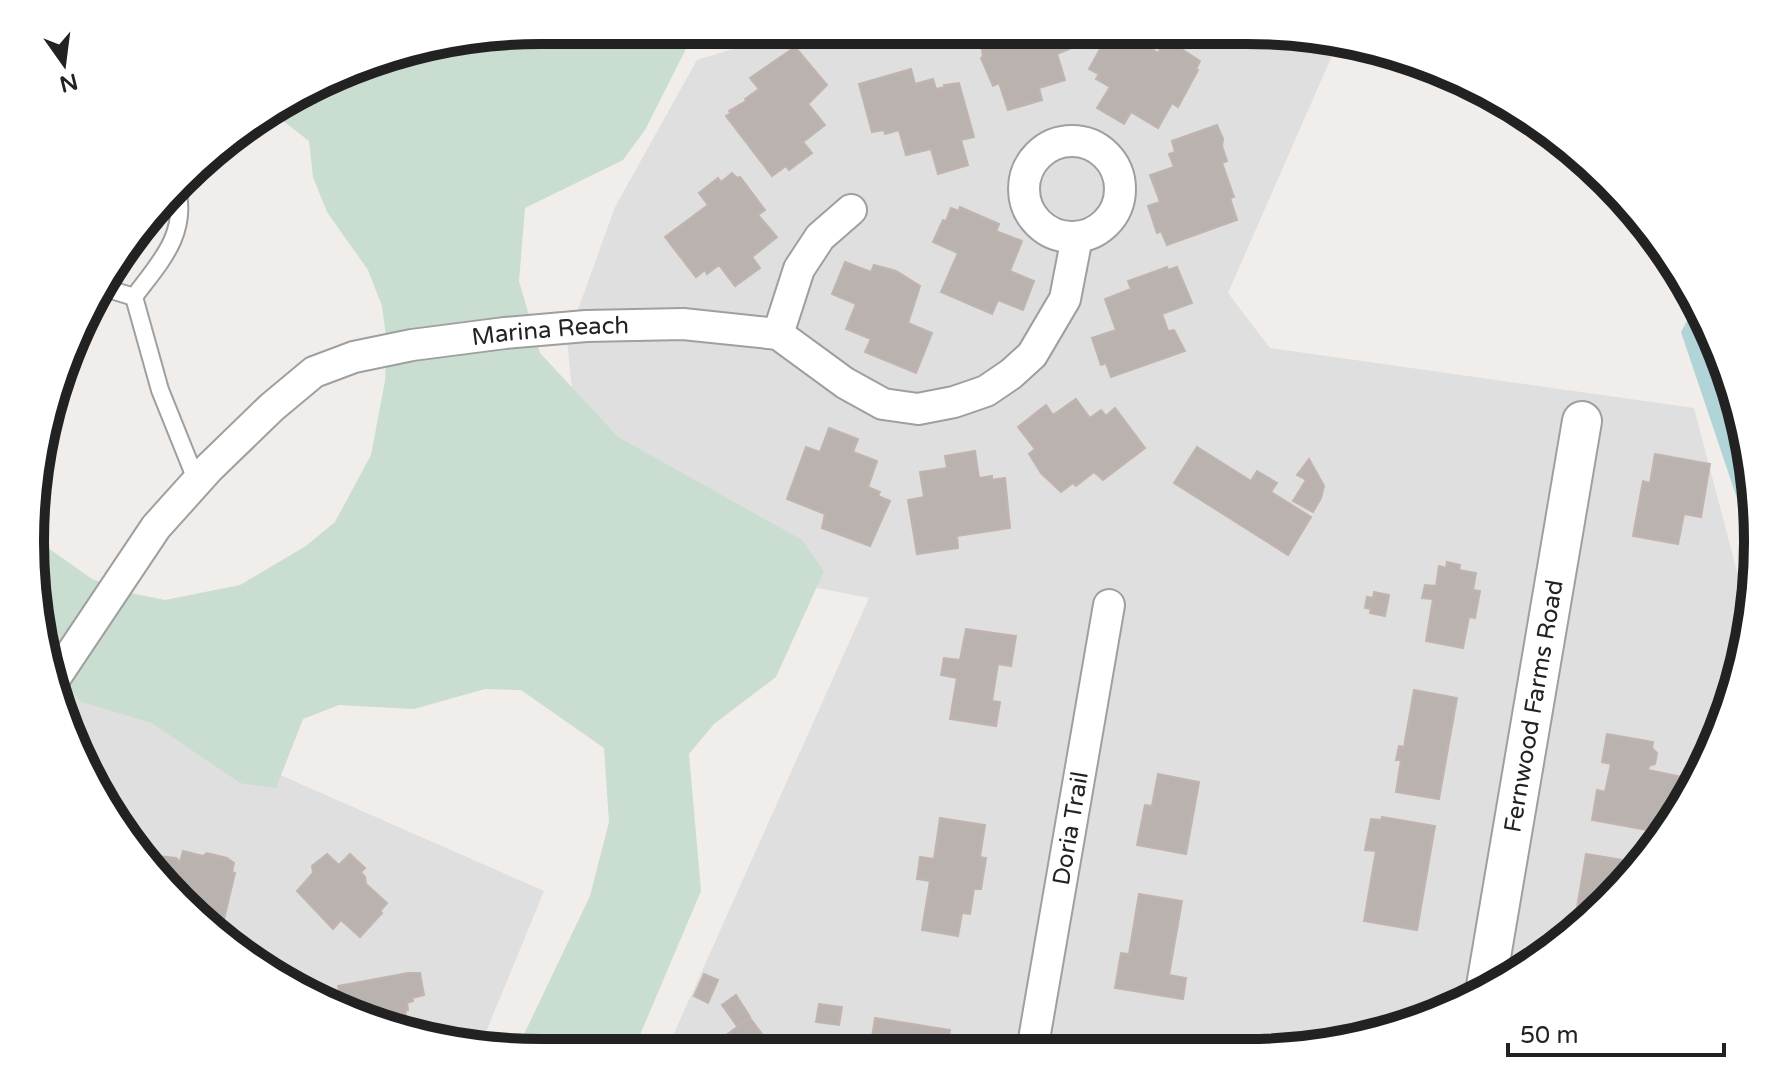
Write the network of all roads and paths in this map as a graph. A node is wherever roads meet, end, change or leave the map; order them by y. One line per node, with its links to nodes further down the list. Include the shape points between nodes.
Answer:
1 (179, 201): 5 (lane, via 174,243)
2 (851, 210): 6 (street, via 820,237 799,269)
3 (1077, 237): 6 (street, via 1065,299 1032,355 986,391 954,402 918,409 883,404)
4 (113, 290): 5 (lane)
5 (134, 297): 8 (lane, via 160,390)
6 (778, 334): 8 (street, Marina Reach, via 683,324 586,326 427,343 354,357 314,372)
7 (1582, 421): 11 (street, Fernwood Farms Road)
8 (197, 482): 10 (street, Marina Reach, via 156,527)
9 (1109, 605): 12 (street, Doria Trail)
10 (61, 669)
11 (1488, 976)
12 (1034, 1039)

